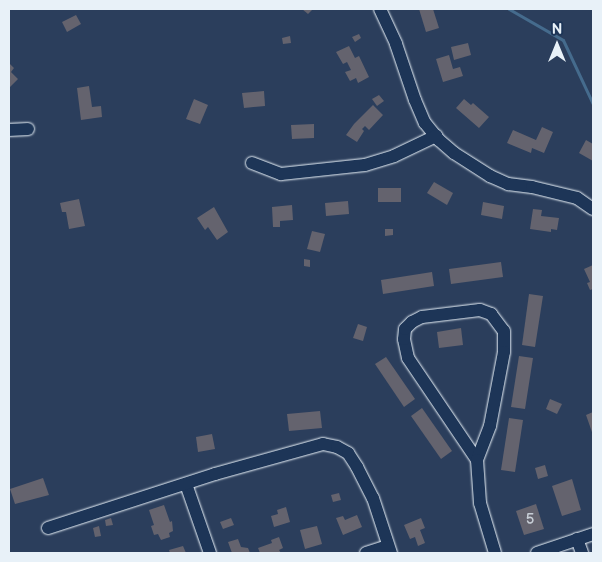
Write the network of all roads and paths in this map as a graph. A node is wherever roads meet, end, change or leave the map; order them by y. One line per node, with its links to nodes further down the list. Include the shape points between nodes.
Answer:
1 (380, 9): 4 (street, via 415,100)
2 (28, 129): 3 (street)
3 (9, 130)
4 (436, 136): 5 (street, via 394,156 365,165 281,174); 6 (street, via 454,153 490,176 508,184 577,198)
5 (252, 163)
6 (593, 209)
7 (477, 460): 7 (street, via 490,426 504,352 504,331 491,314 480,310 422,317 405,329 408,358); 15 (street, via 480,503)
8 (186, 484): 9 (street); 12 (street, via 309,447 323,444 337,447 348,453 364,480); 13 (street)
9 (48, 528)
10 (593, 534): 11 (street)
11 (577, 539): 16 (street); 17 (street)
12 (389, 550): 14 (street)
13 (210, 553)
14 (366, 553)
15 (495, 553)
16 (538, 553)
17 (582, 553)

